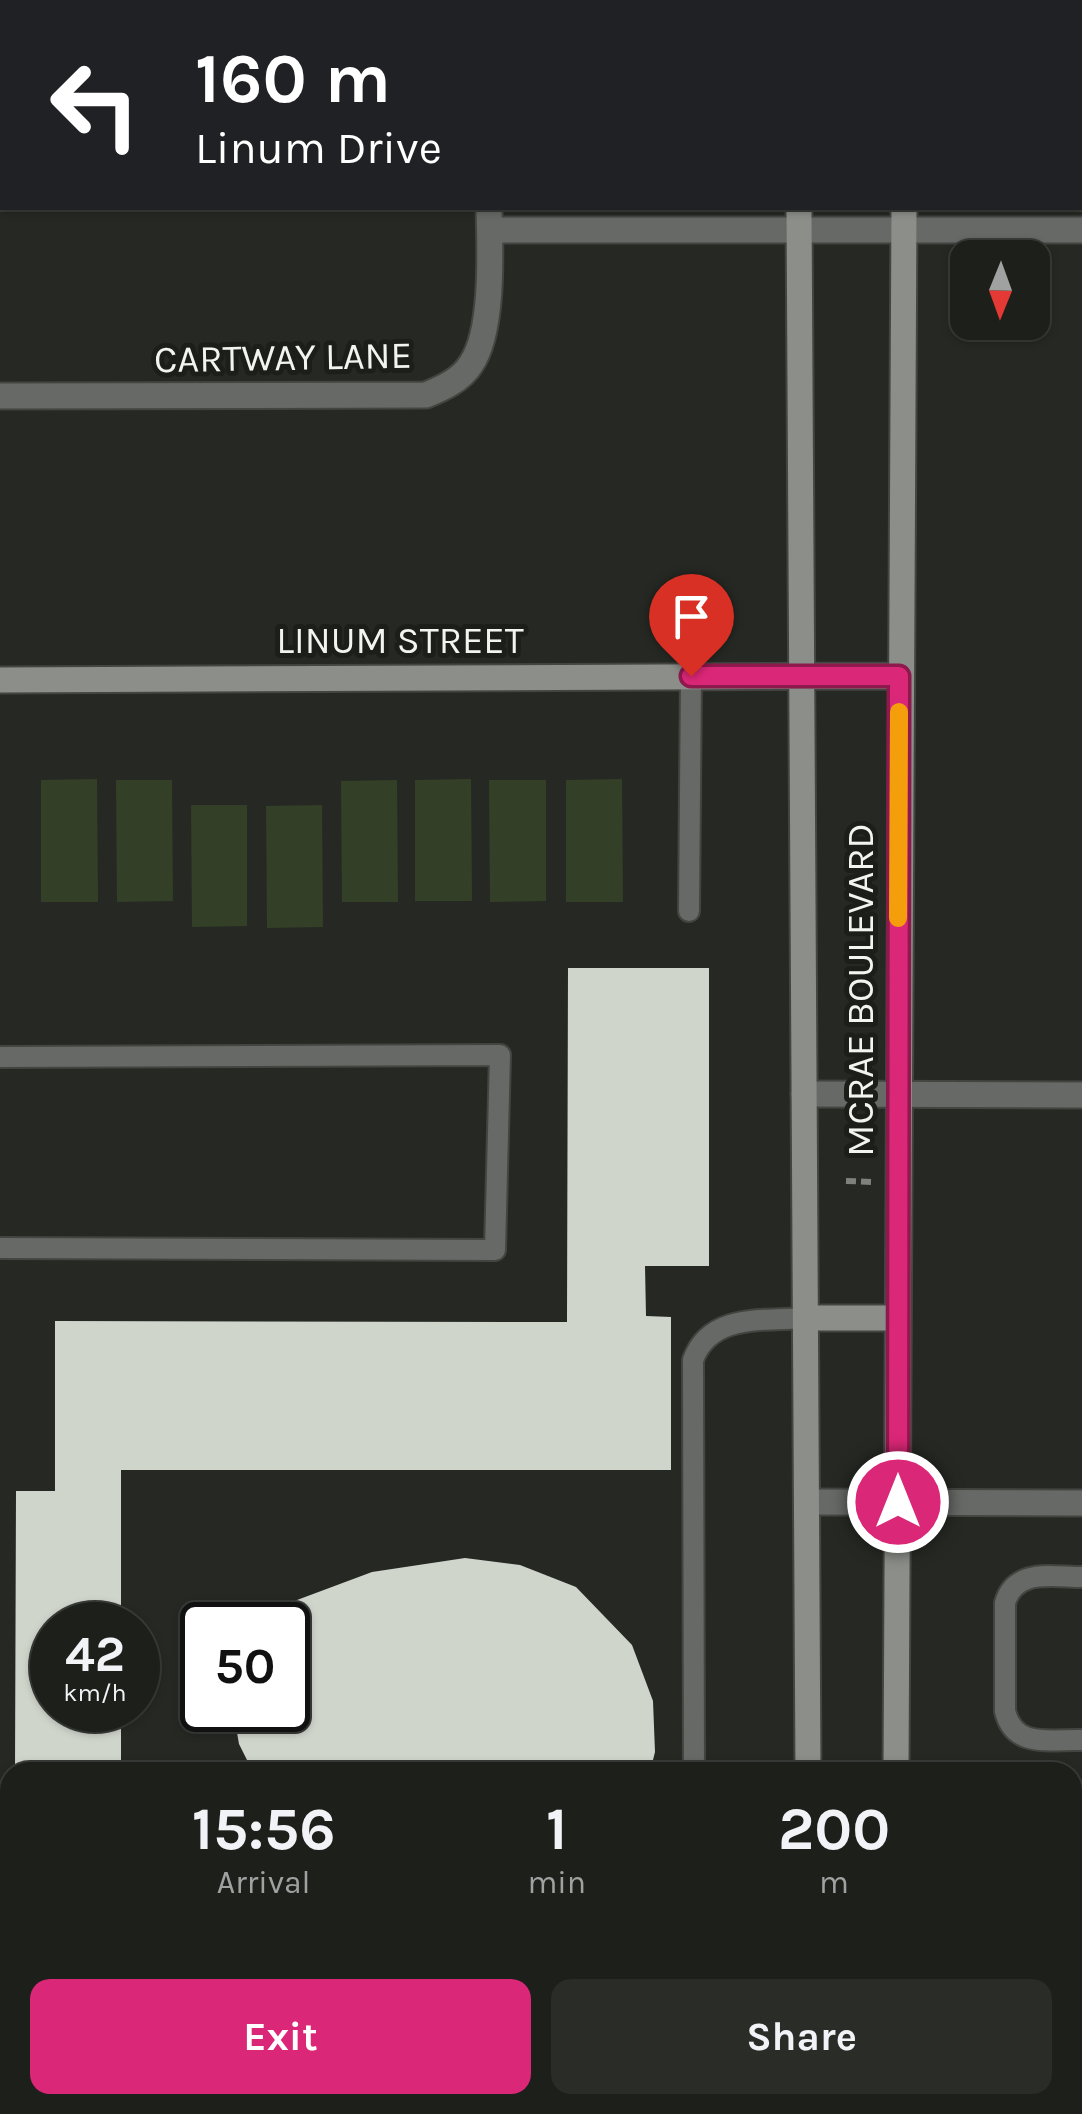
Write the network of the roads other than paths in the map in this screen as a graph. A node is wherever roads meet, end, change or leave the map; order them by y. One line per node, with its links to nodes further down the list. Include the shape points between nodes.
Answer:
1 (799, 218): 2 (street, CARTWAY LANE); 3 (street, CARTWAY LANE); 6 (main road, MCRAE BOULEVARD)
2 (904, 218): 4 (street, CARTWAY LANE); 8 (main road, MCRAE BOULEVARD)
3 (490, 219): 5 (street, CARTWAY LANE, via 484,338 471,365 426,395)
4 (1082, 230)
5 (0, 396)
6 (802, 675): 7 (main road, LINUM STREET); 8 (main road, LINUM STREET); 12 (main road, MCRAE BOULEVARD)
7 (691, 676): 9 (main road, LINUM STREET); 10 (lane)
8 (899, 676): 13 (main road, MCRAE BOULEVARD)
9 (0, 680)
10 (690, 911)
11 (0, 1057): 15 (lane, via 500,1055 495,1250)
12 (804, 1094): 13 (street); 16 (main road, MCRAE BOULEVARD)
13 (898, 1095): 14 (street); 17 (main road, MCRAE BOULEVARD)
14 (1082, 1095)
15 (0, 1248)
16 (807, 1318): 17 (main road); 18 (main road, MCRAE BOULEVARD); 23 (lane, via 729,1324 709,1334 693,1360)
17 (898, 1318): 19 (main road, MCRAE BOULEVARD)
18 (808, 1502): 19 (street); 24 (main road, MCRAE BOULEVARD)
19 (898, 1502): 20 (street); 25 (main road, MCRAE BOULEVARD)
20 (1082, 1503)
21 (1082, 1577): 22 (lane, via 1027,1576 1009,1589 1005,1712 1019,1736)
22 (1082, 1740)
23 (694, 1762)
24 (808, 1762)
25 (896, 1762)

